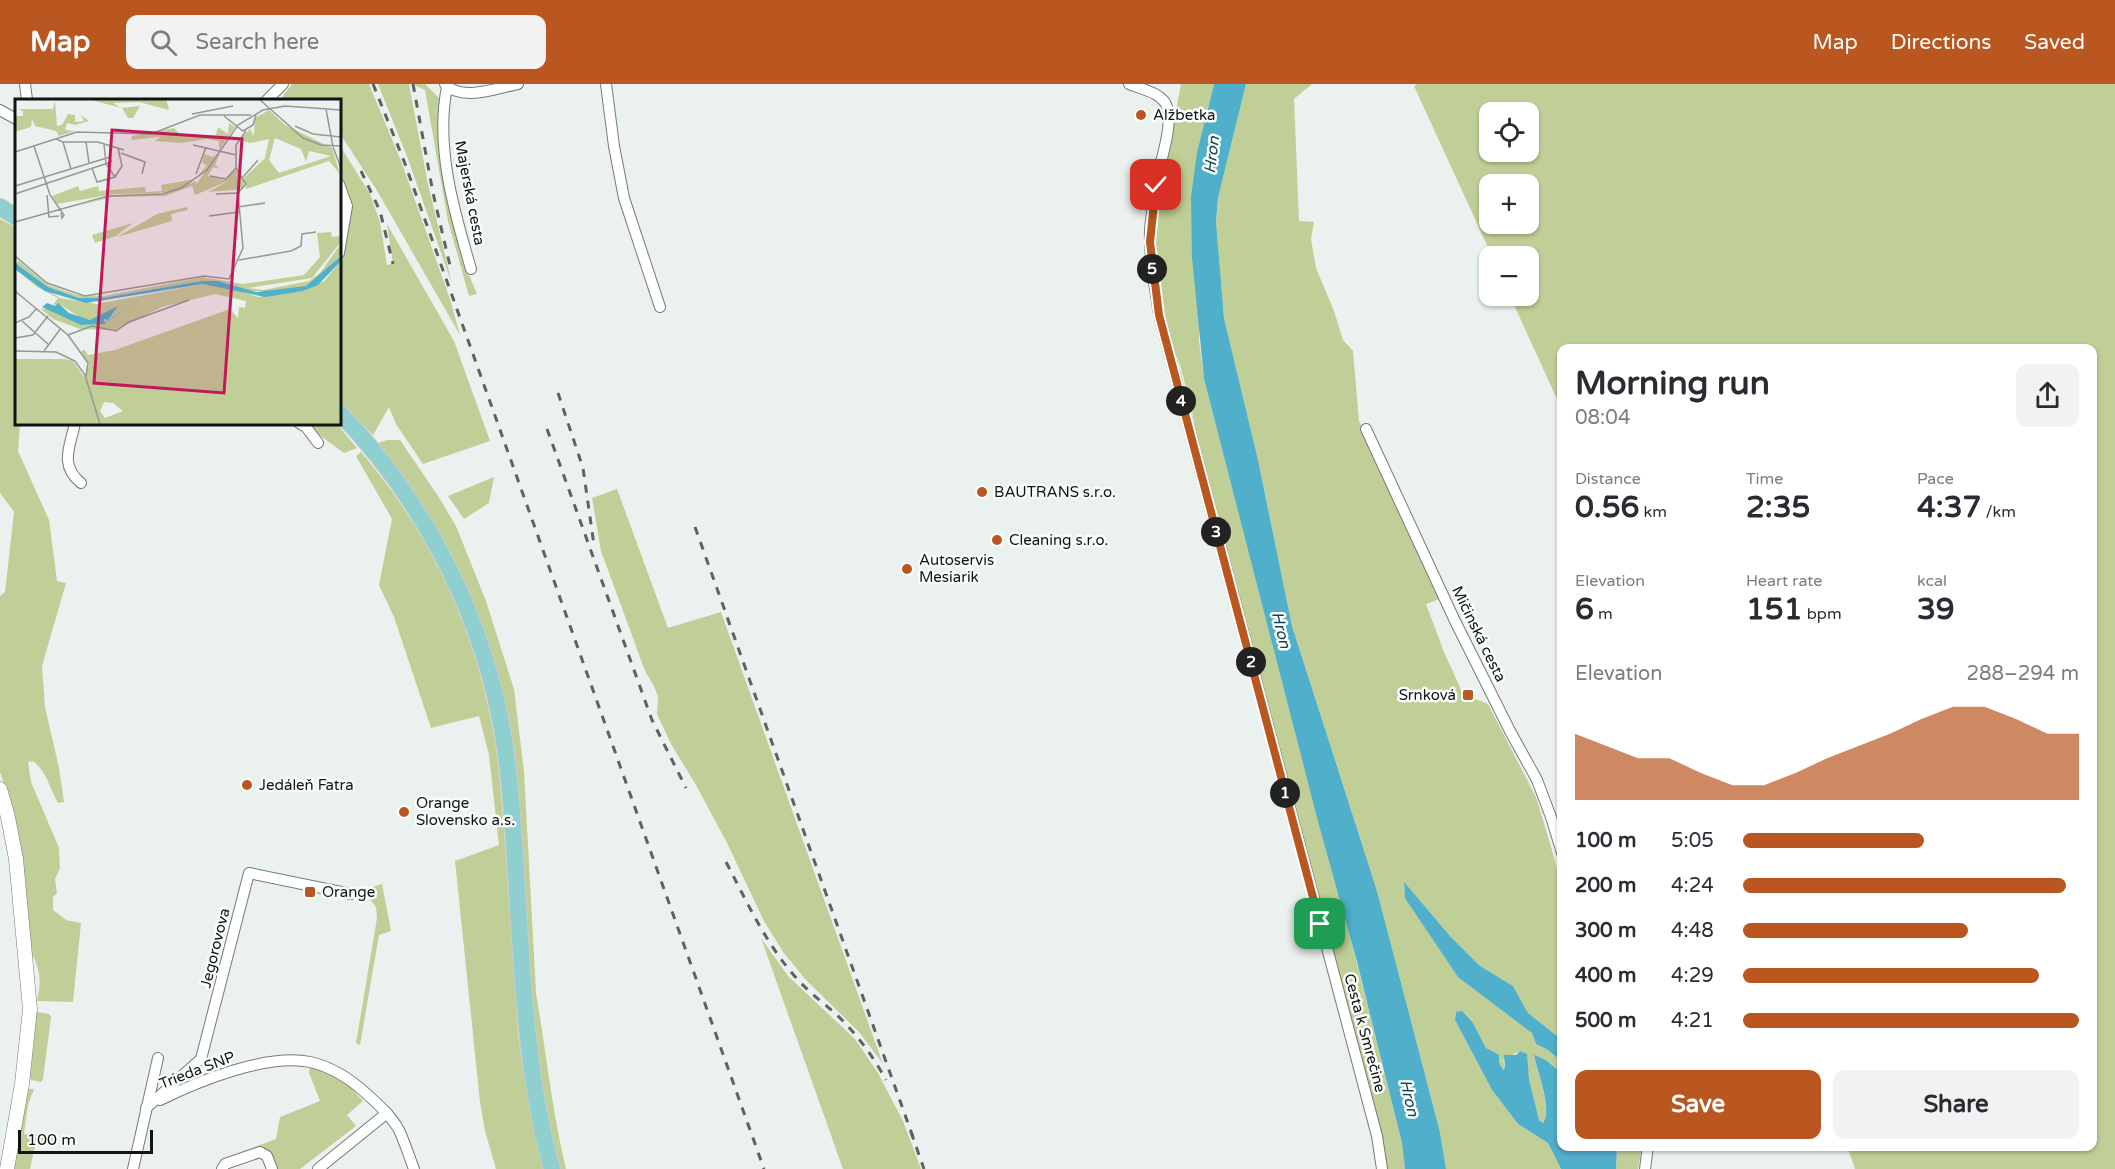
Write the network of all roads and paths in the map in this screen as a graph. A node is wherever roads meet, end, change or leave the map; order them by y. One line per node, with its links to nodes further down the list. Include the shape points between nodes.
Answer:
1 (25, 84): 7 (street)
2 (283, 84): 8 (street)
3 (518, 84): 6 (street, Majerská cesta, via 468,93 453,91)
4 (606, 84): 16 (street, via 624,198)
5 (1129, 84): 37 (street, Cesta k Smrečine, via 1158,96 1167,107 1168,124 1150,228 1152,271 1168,355 1377,1136)
6 (446, 85): 15 (street, Majerská cesta, via 445,153 453,204)
7 (27, 99)
8 (268, 99)
9 (1, 111): 10 (street)
10 (15, 118)
11 (340, 187): 14 (street, via 347,206)
12 (0, 207): 13 (main road)
13 (15, 216)
14 (340, 247)
15 (471, 269)
16 (660, 307)
17 (344, 418): 36 (main road, via 382,460 417,510 454,579 494,691 511,800 530,1052)
18 (75, 424): 22 (street, via 67,465)
19 (301, 424): 21 (street)
20 (1366, 429): 24 (street, Mičinská cesta, via 1450,611 1537,780)
21 (318, 443)
22 (81, 483)
23 (0, 789): 30 (street, via 16,859 30,1009)
24 (1557, 836)
25 (351, 894): 27 (street, Jegorovova, via 249,873 201,1059)
26 (158, 1058): 27 (street)
27 (147, 1108): 28 (street, Trieda SNP, via 233,1071 293,1060 336,1071); 31 (street)
28 (387, 1113): 34 (street); 35 (street, Trieda SNP, via 399,1130)
29 (1647, 1151): 38 (street)
30 (7, 1169)
31 (133, 1169)
32 (222, 1169): 33 (street, via 225,1164 260,1152 267,1156)
33 (272, 1169)
34 (318, 1169)
35 (414, 1169)
36 (552, 1169)
37 (1382, 1169)
38 (1645, 1169)

